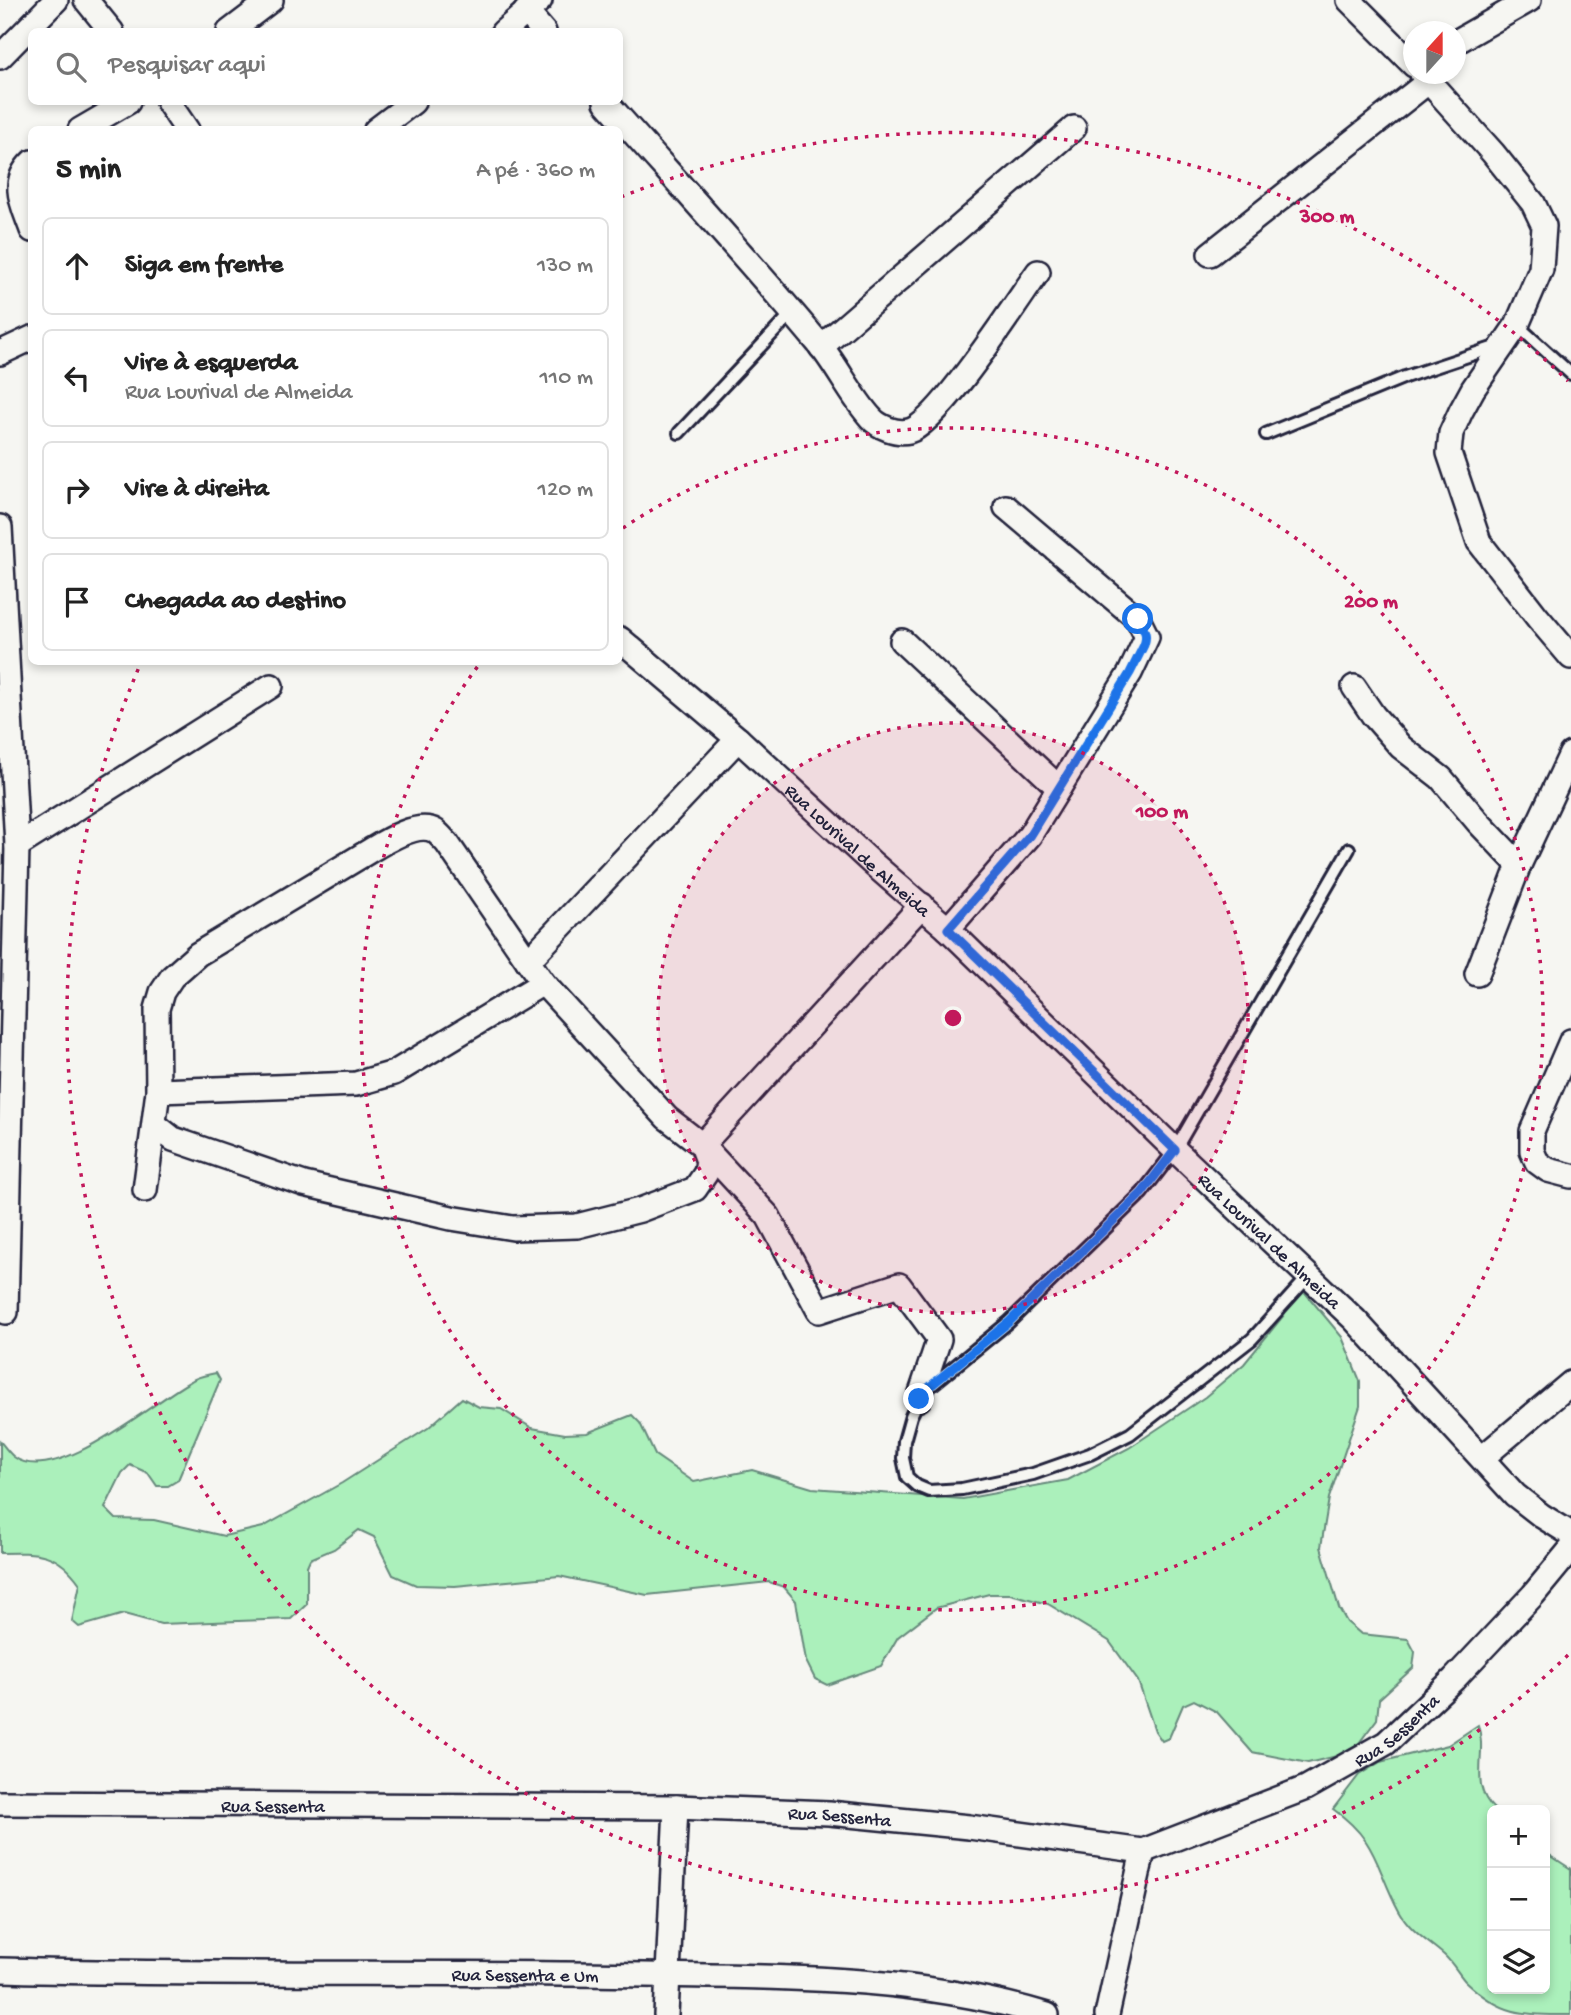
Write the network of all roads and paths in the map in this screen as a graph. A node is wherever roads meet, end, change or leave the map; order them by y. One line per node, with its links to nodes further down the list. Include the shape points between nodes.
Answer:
1 (56, 0): 7 (street)
2 (86, 0): 9 (street)
3 (271, 0): 10 (street)
4 (1349, 0): 14 (street)
5 (1529, 0): 13 (street)
6 (533, 6): 11 (street); 12 (street)
7 (28, 28)
8 (28, 28): 15 (street)
9 (109, 28)
10 (234, 28)
11 (508, 28)
12 (542, 28)
13 (1466, 36)
14 (1403, 55)
15 (0, 57)
16 (1408, 84): 28 (street)
17 (1431, 84): 31 (street, via 1533,203 1544,226 1541,269)
18 (123, 105): 22 (street)
19 (170, 105): 23 (street)
20 (408, 105): 24 (street)
21 (609, 105): 30 (street)
22 (87, 126)
23 (184, 126)
24 (381, 126)
25 (1074, 128): 33 (street)
26 (28, 166): 27 (street, via 19,184)
27 (28, 216)
28 (1210, 254)
29 (1038, 272): 33 (street, via 942,405 909,431 898,432 872,420)
30 (792, 313): 33 (street); 36 (lane)
31 (1510, 334): 35 (lane); 37 (lane); 42 (street, via 1461,411 1451,433 1449,453 1479,542)
32 (28, 340): 34 (street)
33 (821, 347)
34 (0, 353)
35 (1571, 374)
36 (678, 433)
37 (1266, 434)
38 (1006, 507): 47 (street, via 1138,619 1147,638)
39 (0, 527): 48 (street)
40 (902, 641): 47 (street)
41 (623, 642): 45 (street, Rua Lourival de Almeida)
42 (1571, 657)
43 (271, 686): 48 (street)
44 (1354, 687): 50 (street, via 1401,747 1441,778)
45 (738, 739): 51 (street, Rua Lourival de Almeida); 53 (street)
46 (1571, 754): 50 (street)
47 (1059, 788): 52 (street, via 1030,835)
48 (16, 846): 64 (street)
49 (1349, 849): 60 (lane)
50 (1519, 865): 54 (street)
51 (922, 905): 52 (street, Rua Lourival de Almeida); 59 (street)
52 (948, 929): 60 (street, Rua Lourival de Almeida)
53 (528, 961): 55 (street); 57 (street, via 436,832 400,834 198,954 172,977 157,1009)
54 (1477, 974)
55 (543, 983): 57 (street, via 394,1073 356,1084); 59 (street, via 667,1118)
56 (1571, 1041): 61 (street, via 1532,1131 1532,1151 1548,1170)
57 (158, 1091): 58 (street)
58 (153, 1124): 59 (street, via 173,1139 304,1184 513,1228 577,1226 683,1195 695,1189 706,1173 708,1161); 62 (street)
59 (702, 1145): 66 (street, via 768,1216 819,1311 898,1285 939,1339)
60 (1175, 1150): 63 (street, Rua Lourival de Almeida); 66 (lane, via 1142,1193 1009,1322)
61 (1571, 1176)
62 (145, 1190)
63 (1308, 1276): 66 (lane, via 1252,1339 1130,1434 1033,1474 962,1489 929,1491 917,1486 906,1477 903,1458); 67 (street, Rua Lourival de Almeida, via 1355,1320)
64 (6, 1312)
65 (1571, 1383): 67 (street)
66 (919, 1399)
67 (1482, 1458): 68 (street, Rua Lourival de Almeida, via 1515,1495)
68 (1571, 1534)
69 (1571, 1549): 72 (street, Rua Sessenta, via 1454,1679 1386,1743 1306,1788)
70 (0, 1803): 71 (street, Rua Sessenta)
71 (676, 1807): 72 (street, Rua Sessenta, via 829,1813); 74 (street)
72 (1143, 1852): 77 (street)
73 (0, 1970): 74 (street, Rua Sessenta e Um)
74 (669, 1975): 75 (street); 76 (street, Rua Sessenta e Um, via 843,1981 945,1991)
75 (666, 2015)
76 (1046, 2015)
77 (1107, 2015)

